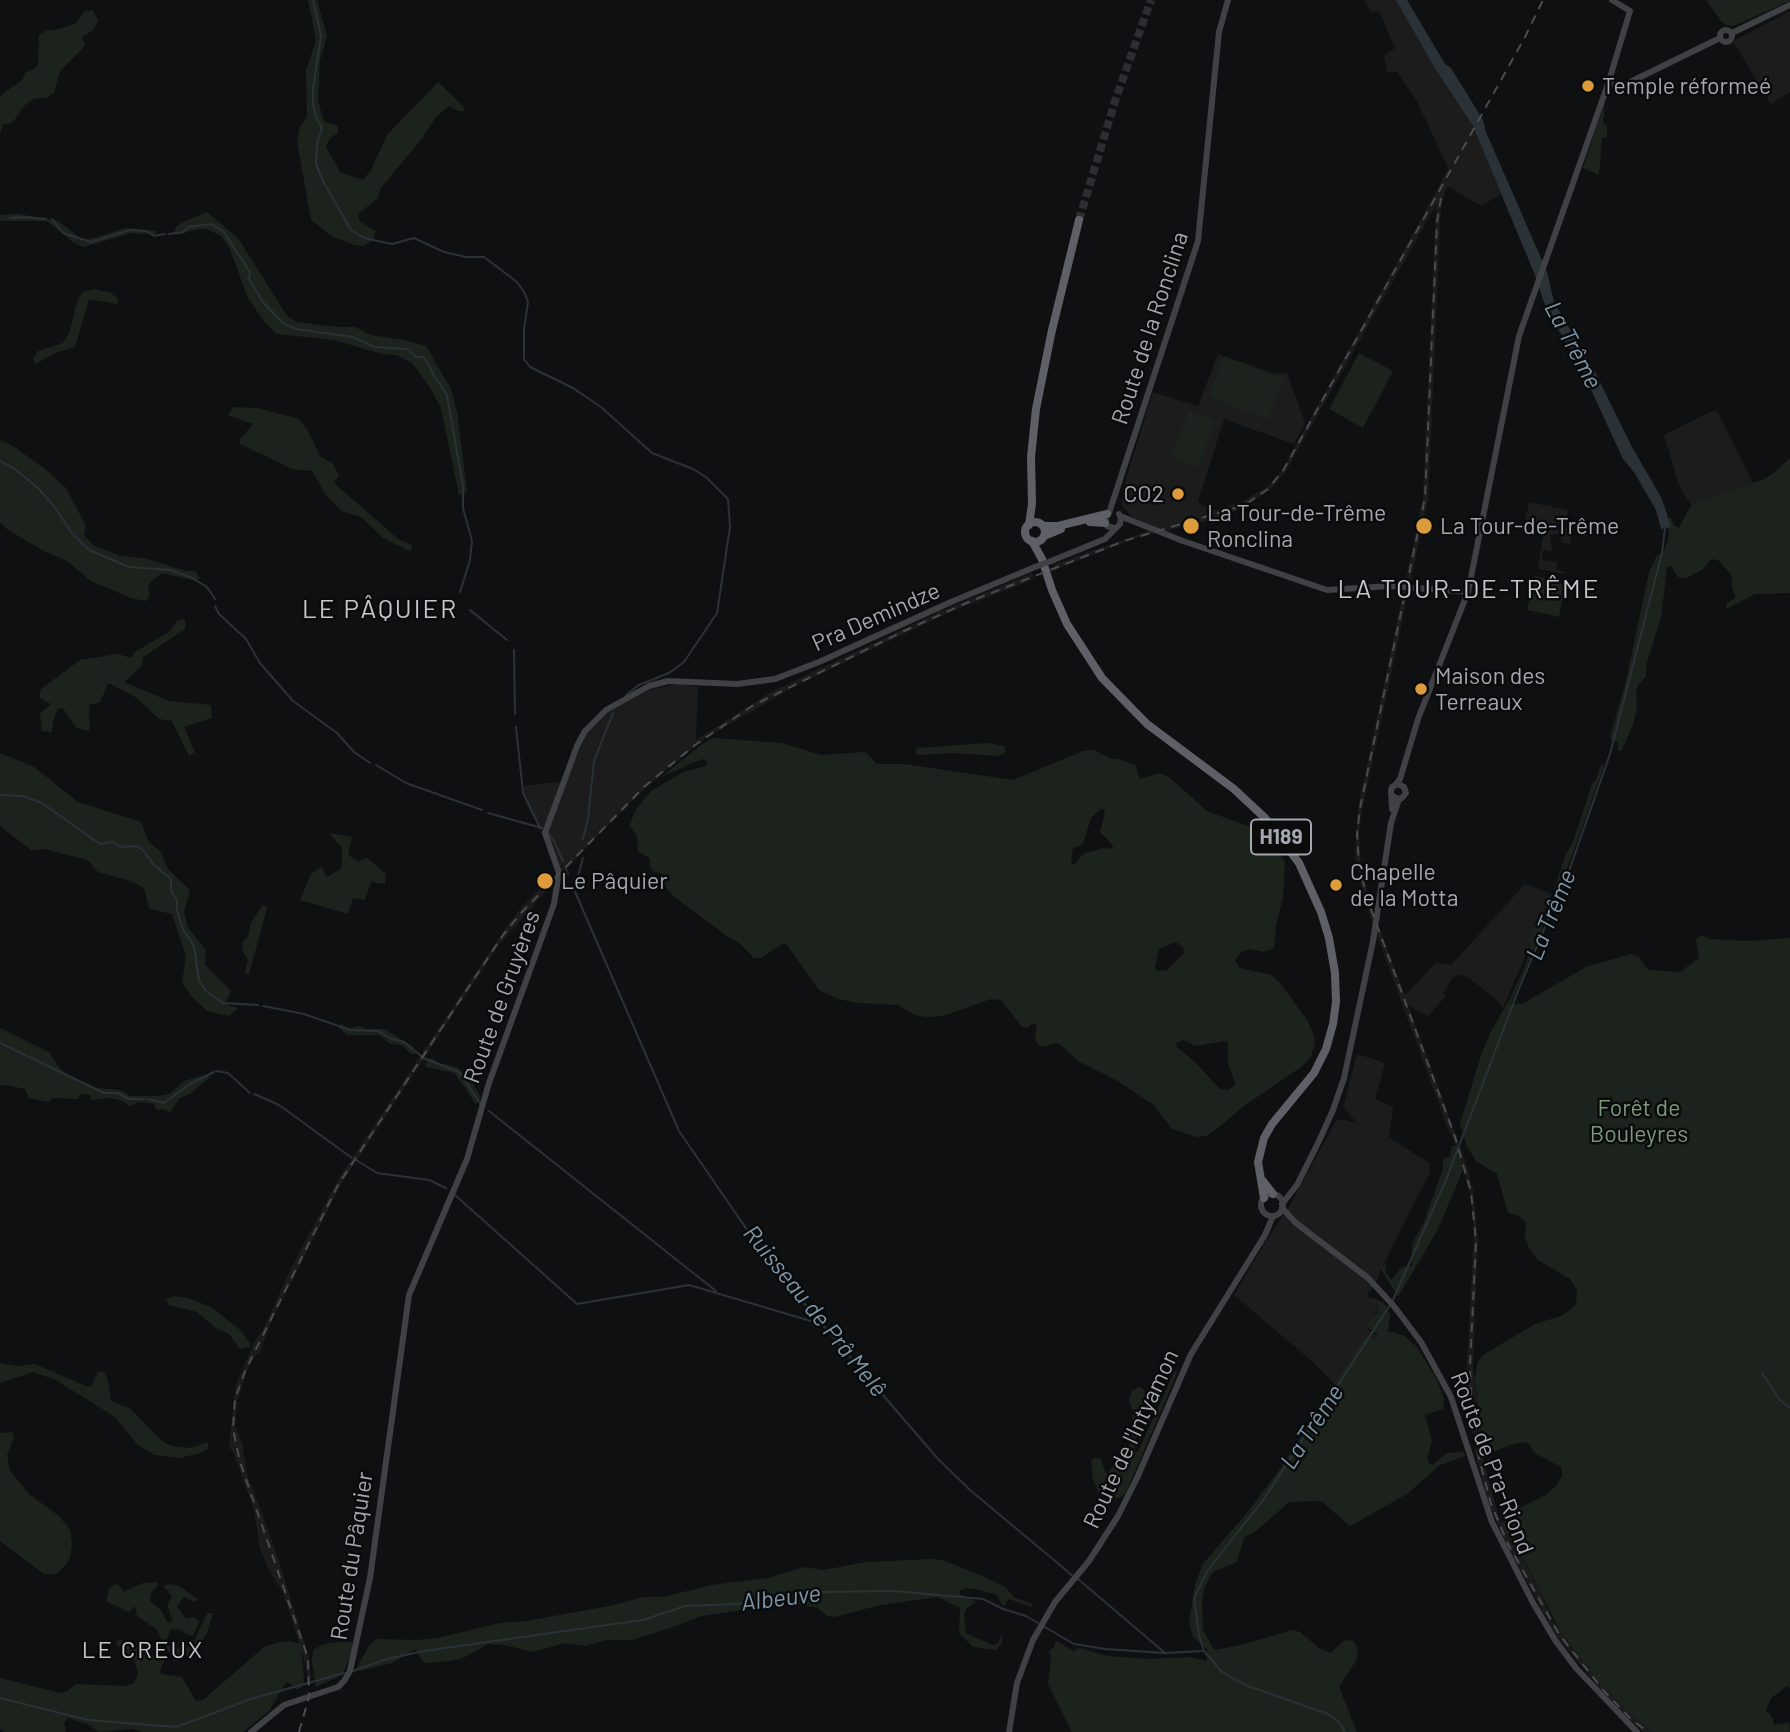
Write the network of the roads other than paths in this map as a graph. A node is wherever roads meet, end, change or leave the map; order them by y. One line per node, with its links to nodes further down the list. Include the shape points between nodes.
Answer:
1 (1228, 0): 6 (street, Route de la Ronclina, via 1219,32 1198,241)
2 (1612, 0): 4 (street, via 1630,11)
3 (1790, 5): 4 (street, via 1732,33 1728,42 1720,38 1624,85)
4 (1608, 84): 16 (street, via 1516,349)
5 (1079, 220): 7 (highway, via 1036,408)
6 (1115, 498): 8 (street); 9 (street, Route de la Ronclina)
7 (1032, 504): 10 (highway); 11 (highway)
8 (1119, 514): 9 (street); 9 (street); 12 (street)
9 (1110, 521): 11 (highway); 12 (street); 13 (highway, via 1055,530); 15 (street, Pra Demindze, via 1102,541)
10 (1029, 525): 11 (highway); 14 (highway, via 1026,534)
11 (1041, 525): 13 (highway)
12 (1141, 526): 16 (street, via 1327,590 1390,586)
13 (1043, 538): 14 (highway); 15 (highway, H189)
14 (1032, 541): 15 (highway, H189)
15 (1046, 560): 17 (street, Pra Demindze, bridge, via 789,674 726,684); 24 (highway, H189, via 1052,590 1067,624 1102,678 1140,718 1265,818 1299,863 1321,912 1336,981 1331,1034 1311,1078 1267,1131 1259,1151)
16 (1468, 592): 18 (street)
17 (668, 681): 33 (street, Route de Gruyères, via 643,688 604,711 577,746 545,833 559,874 554,904 489,1083 467,1159 414,1280)
18 (1405, 765): 19 (street); 20 (street)
19 (1396, 784): 20 (street); 21 (street)
20 (1405, 787): 22 (street, via 1406,793)
21 (1392, 795): 22 (street); 23 (street)
22 (1399, 799): 23 (street)
23 (1391, 823): 25 (street, via 1344,1078 1331,1117)
24 (1260, 1176): 26 (highway); 27 (highway, H189)
25 (1300, 1177): 26 (street, via 1288,1190); 28 (street)
26 (1274, 1195): 27 (street); 28 (street)
27 (1264, 1198): 29 (street)
28 (1282, 1206): 30 (street); 31 (street, Route de Pra-Riond)
29 (1265, 1214): 30 (street); 32 (street, Route de l'Intyamon)
30 (1274, 1216): 31 (street, Route de Pra-Riond); 32 (street, Route de l'Intyamon)
31 (1296, 1223): 36 (street, Route de Pra-Riond, via 1368,1278 1421,1342 1461,1422 1492,1522 1540,1615 1580,1673)
32 (1262, 1240): 35 (street, Route de l'Intyamon, via 1196,1345 1127,1499 1101,1544 1039,1628 1017,1683)
33 (403, 1327): 34 (street, Route du Pâquier, via 369,1586 350,1671 338,1687 285,1704)
34 (251, 1732)
35 (1009, 1732)
36 (1637, 1732)

